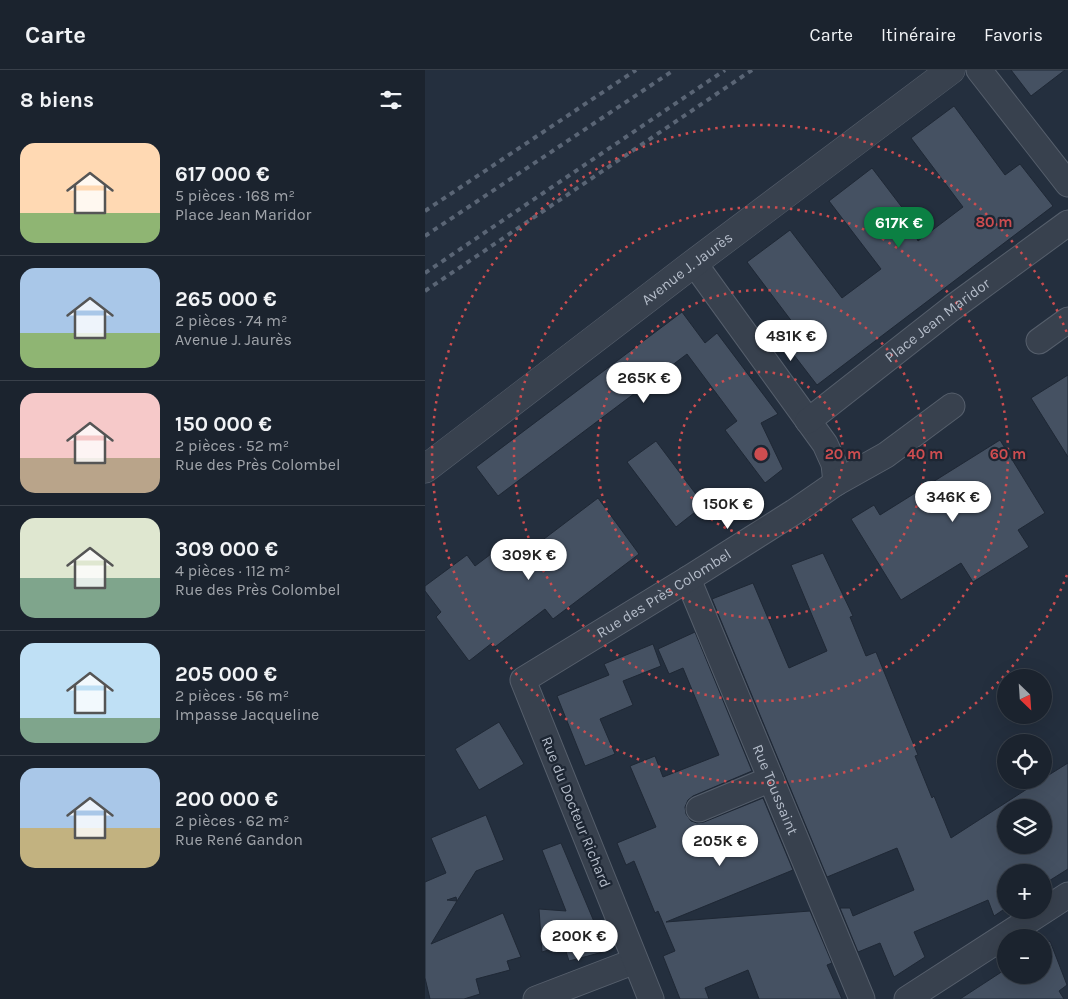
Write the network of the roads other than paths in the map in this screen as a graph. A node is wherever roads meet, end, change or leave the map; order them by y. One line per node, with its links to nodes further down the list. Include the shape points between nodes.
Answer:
1 (951, 70): 5 (street, Avenue J. Jaurès)
2 (979, 70): 3 (street)
3 (1068, 184)
4 (1068, 223): 9 (street, Place Jean Maridor, via 952,308)
5 (694, 263): 9 (street); 10 (street, Avenue J. Jaurès)
6 (1068, 320): 7 (street)
7 (1039, 341)
8 (952, 406): 11 (street, Rue des Près Colombel, via 886,455)
9 (809, 421): 11 (street, via 834,464)
10 (425, 469)
11 (836, 482): 12 (street, Rue des Près Colombel)
12 (688, 579): 13 (street, Rue des Près Colombel); 14 (street, Rue Toussaint)
13 (523, 680): 17 (street, Rue du Docteur Richard)
14 (771, 779): 15 (street); 20 (street, Rue Toussaint)
15 (699, 809)
16 (1068, 895): 21 (street)
17 (635, 961): 18 (street); 19 (street, Rue du Docteur Richard)
18 (536, 999)
19 (651, 999)
20 (862, 999)
21 (907, 999)

